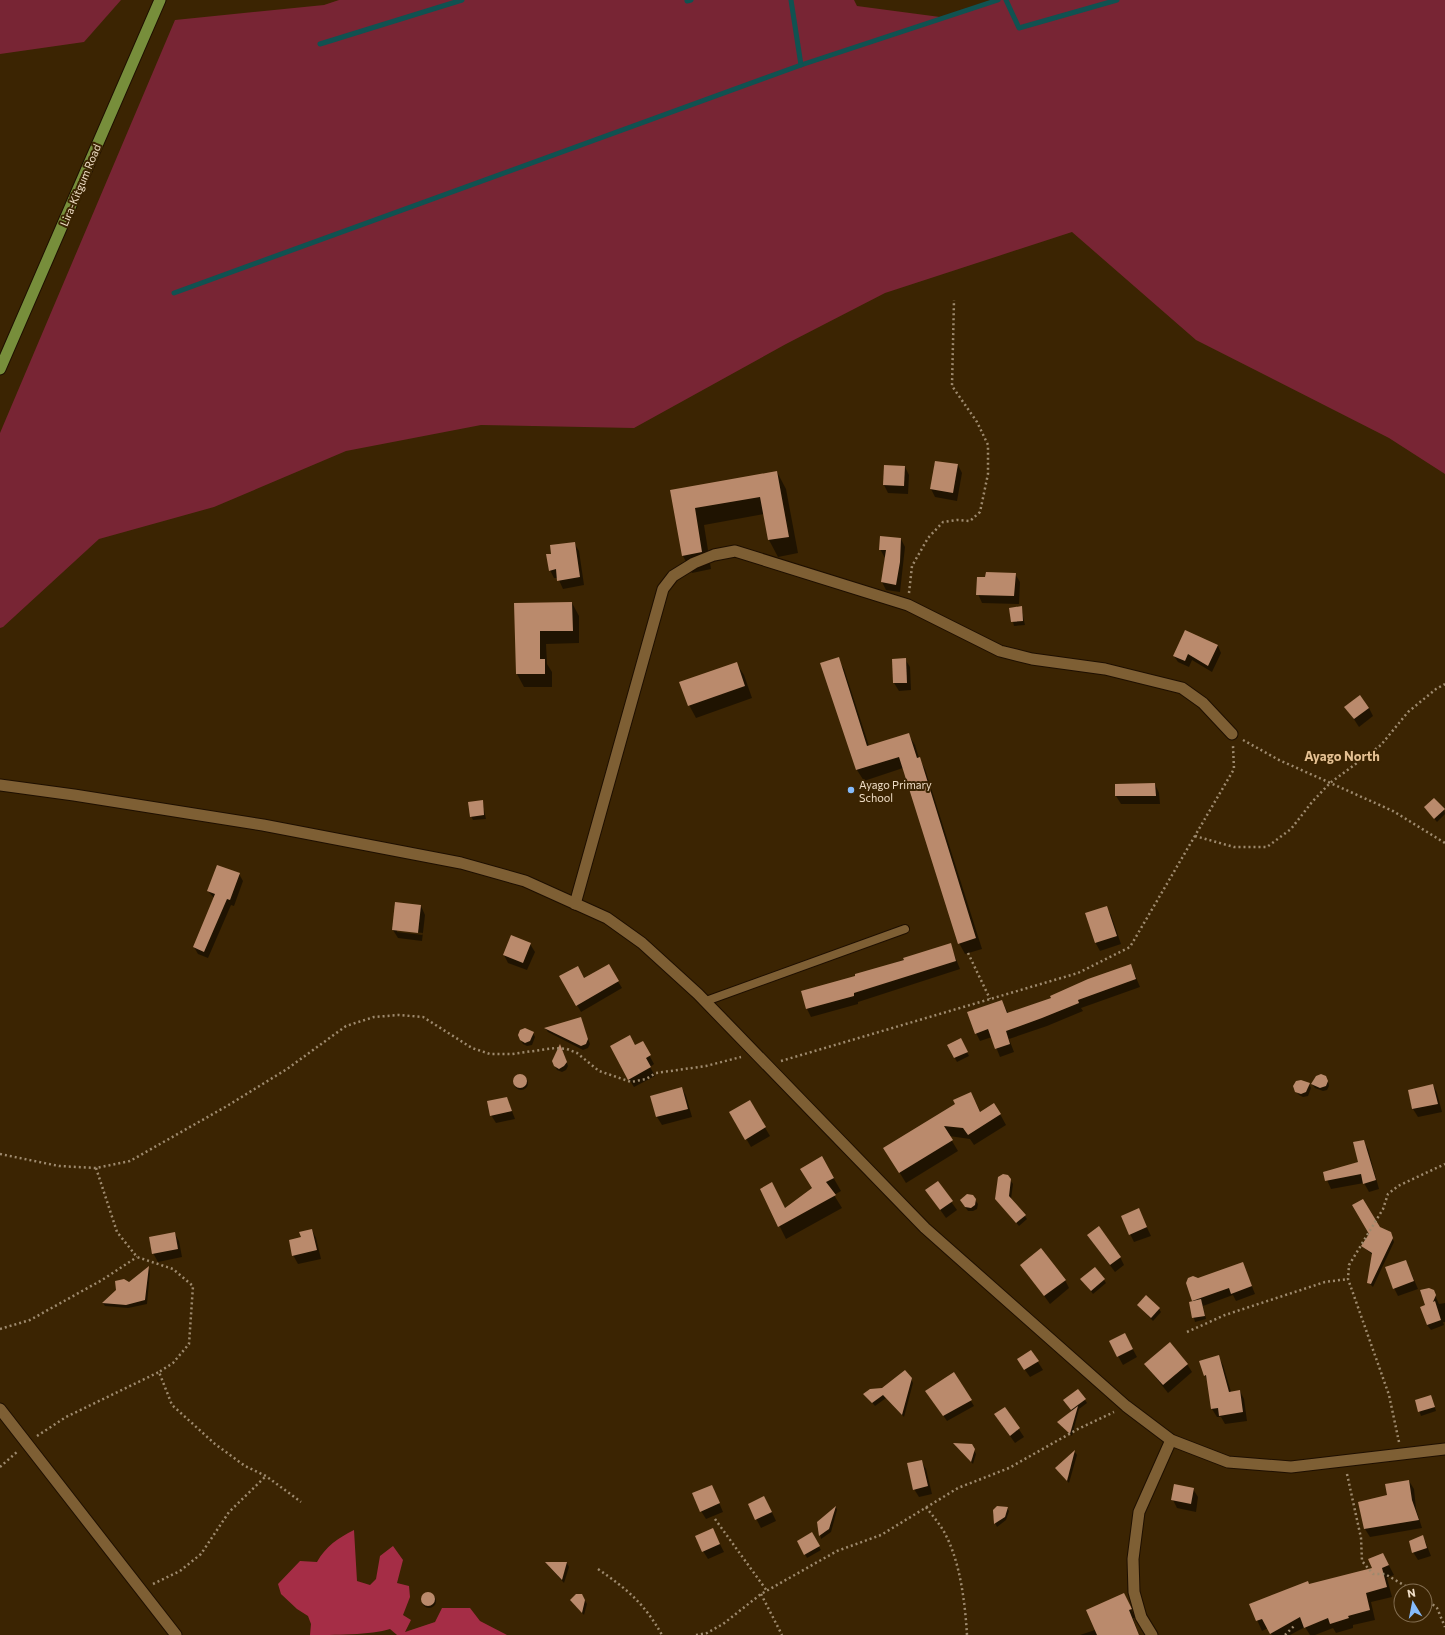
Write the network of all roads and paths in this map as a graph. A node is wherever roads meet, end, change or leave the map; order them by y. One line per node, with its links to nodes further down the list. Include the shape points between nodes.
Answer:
1 (160, 0): 3 (main road, Lira-Kitgum Road)
2 (954, 300): 4 (path, via 952,386 977,422 988,445 988,474 980,512 970,521 943,522 928,538 912,566)
3 (0, 369)
4 (908, 605): 6 (street, via 1000,651 1032,659 1105,669 1182,688 1203,703); 11 (street, via 735,551 714,555 694,563 673,576 663,589)
5 (1445, 684): 7 (path, via 1408,712 1381,745)
6 (1232, 734): 7 (path, via 1279,760); 9 (path, via 1234,769)
7 (1330, 783): 9 (path, via 1291,829 1267,847 1234,846); 10 (path, via 1393,811)
8 (0, 785): 11 (street, via 263,825 461,863 525,881)
9 (1195, 836): 14 (path, via 1130,948 1078,973)
10 (1445, 843)
11 (575, 904): 15 (street, via 607,918 642,943)
12 (905, 929): 15 (lane)
13 (968, 952): 14 (path)
14 (990, 999): 17 (path)
15 (706, 1001): 16 (street)
16 (754, 1051): 17 (street); 20 (path, via 737,1059 656,1073 646,1079 631,1082 599,1071 578,1053 567,1049 490,1054 472,1048 423,1017 374,1017 346,1026 287,1069 130,1161)
17 (767, 1065): 26 (street, via 925,1228)
18 (0, 1154): 20 (path, via 59,1166)
19 (1445, 1164): 22 (path, via 1398,1186 1388,1194 1383,1209 1349,1265)
20 (96, 1168): 21 (path, via 117,1232)
21 (137, 1257): 23 (path, via 102,1280 30,1320); 25 (path, via 173,1269 193,1286 190,1344 173,1364)
22 (1348, 1279): 24 (path, via 1325,1282 1225,1315); 31 (path, via 1389,1395)
23 (0, 1329)
24 (1187, 1332)
25 (159, 1372): 29 (path, via 66,1417); 34 (path, via 172,1405 215,1444 245,1466)
26 (1126, 1406): 28 (street); 36 (path, via 1009,1468 958,1488)
27 (0, 1409): 29 (street)
28 (1171, 1440): 32 (street, via 1228,1462 1291,1467); 51 (street, via 1139,1512 1133,1559 1134,1592 1141,1617)
29 (26, 1443): 33 (path); 40 (street)
30 (1445, 1449): 31 (street)
31 (1402, 1454): 32 (street)
32 (1345, 1461): 39 (path, via 1361,1538 1362,1561 1373,1574 1385,1574)
33 (0, 1467)
34 (266, 1476): 35 (path); 40 (path, via 229,1512 201,1554 180,1571)
35 (301, 1502)
36 (926, 1507): 41 (path, via 881,1535 838,1551); 50 (path, via 943,1530 955,1556)
37 (715, 1518): 41 (path)
38 (598, 1569): 47 (path, via 626,1589 650,1613)
39 (1400, 1583)
40 (141, 1590): 46 (street)
41 (767, 1592): 42 (path)
42 (761, 1594): 48 (path, via 723,1624 707,1633); 49 (path)
43 (1433, 1605): 45 (path)
44 (1294, 1626): 52 (path)
45 (1445, 1627)
46 (176, 1635)
47 (662, 1635)
48 (696, 1635)
49 (782, 1635)
50 (967, 1635)
51 (1152, 1635)
52 (1285, 1635)

